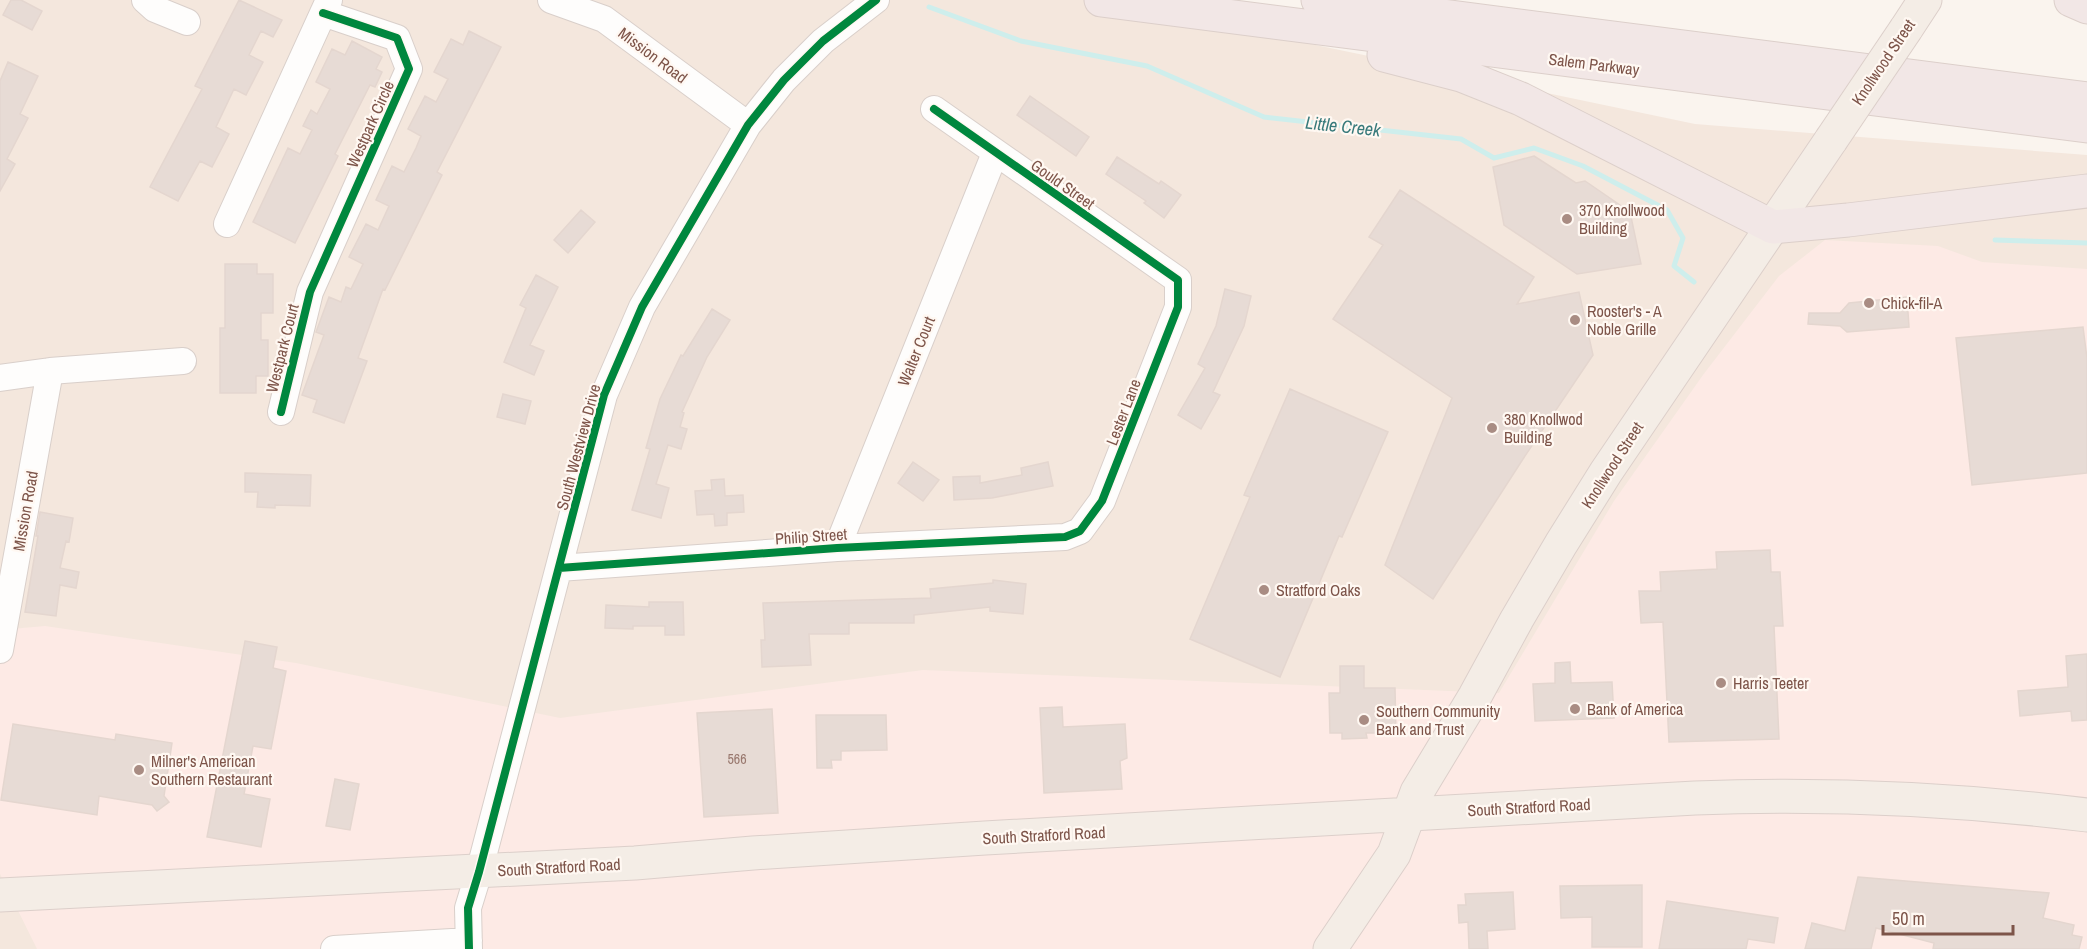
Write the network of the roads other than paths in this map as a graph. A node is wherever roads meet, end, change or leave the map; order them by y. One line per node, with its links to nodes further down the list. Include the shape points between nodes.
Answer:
1 (145, 0): 11 (street, via 155,9)
2 (551, 0): 14 (street, Mission Road, via 604,19)
3 (1101, 0): 10 (highway, Salem Parkway)
4 (1318, 0): 12 (highway, Salem Parkway)
5 (1925, 0): 19 (main road, Knollwood Street, bridge)
6 (2071, 0): 9 (highway)
7 (326, 6): 18 (street, Westpark Circle); 21 (street, Westpark Circle, via 397,38 409,69)
8 (867, 7): 14 (street, South Westview Drive, via 823,41 784,80)
9 (2087, 7)
10 (1254, 21): 15 (highway, Salem Parkway); 19 (highway, via 1275,37 1383,54 1492,86)
11 (186, 22)
12 (2087, 99)
13 (934, 109): 16 (street, Gould Street)
14 (748, 125): 28 (street, South Westview Drive, via 642,307 608,386)
15 (2087, 126)
16 (995, 153): 20 (street, Gould Street); 27 (street, Walter Court)
17 (2087, 191): 19 (highway)
18 (227, 224)
19 (1773, 227): 30 (main road, Knollwood Street, via 1561,544 1417,792)
20 (1178, 280): 26 (street, Lester Lane, via 1178,306 1102,501 1080,531)
21 (310, 291): 25 (street, Westpark Court)
22 (183, 361): 23 (street)
23 (50, 371): 24 (street); 29 (street, Mission Road)
24 (0, 378)
25 (281, 412)
26 (1065, 537): 27 (street, Philip Street)
27 (837, 548): 28 (street, Philip Street)
28 (559, 568): 32 (street, South Westview Drive)
29 (0, 650)
30 (1409, 814): 31 (main road, South Stratford Road, via 1772,795 1967,803); 32 (main road, South Stratford Road); 36 (main road, Knollwood Street, via 1394,854)
31 (2087, 815)
32 (479, 872): 33 (main road, South Stratford Road); 34 (street, South Westview Drive, via 468,908)
33 (0, 895)
34 (469, 945): 35 (street)
35 (334, 949)
36 (1330, 949)

